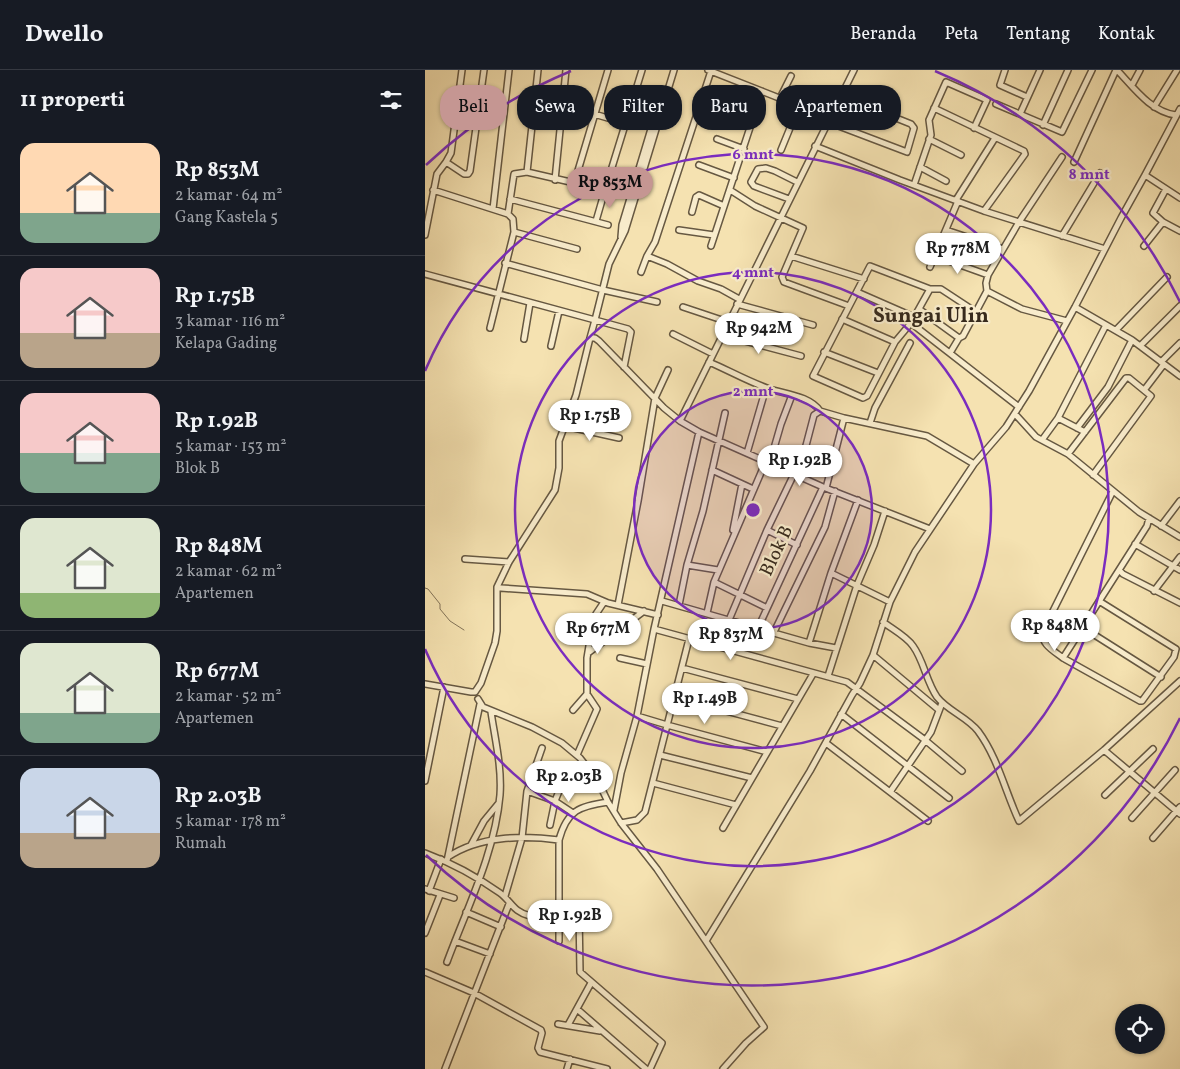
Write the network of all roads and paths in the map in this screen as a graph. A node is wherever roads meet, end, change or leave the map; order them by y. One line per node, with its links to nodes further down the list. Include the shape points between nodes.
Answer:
1 (462, 70): 51 (street, via 451,153)
2 (484, 70): 51 (street, via 470,171 464,174)
3 (509, 70): 73 (street)
4 (538, 70): 55 (street)
5 (566, 70): 59 (street)
6 (608, 70): 30 (street)
7 (642, 70): 20 (street)
8 (674, 70): 105 (street, via 643,162 627,226 609,264)
9 (854, 70): 23 (street)
10 (1005, 70): 25 (street, via 1000,85)
11 (1039, 70): 25 (street)
12 (1068, 70): 35 (street)
13 (1092, 70): 35 (street, via 1064,130)
14 (1117, 70): 24 (street); 52 (street)
15 (1140, 70): 24 (street)
16 (1177, 70): 27 (street)
17 (709, 71): 18 (street); 94 (street, via 655,242)
18 (724, 73): 21 (street)
19 (791, 76): 22 (street)
20 (637, 85)
21 (749, 85)
22 (786, 85)
23 (846, 85)
24 (1132, 85): 27 (street)
25 (1027, 97): 31 (street)
26 (996, 104): 31 (street)
27 (1154, 107): 32 (street)
28 (934, 108): 36 (street); 36 (street, via 948,81 987,100); 45 (street, via 929,120)
29 (1180, 109): 32 (street)
30 (594, 114): 33 (street)
31 (1020, 114): 35 (street)
32 (1177, 115): 57 (street)
33 (604, 117)
34 (901, 120): 42 (street, via 914,128 907,152)
35 (1043, 125)
36 (973, 128): 43 (street)
37 (589, 130): 62 (street)
38 (623, 130): 66 (street)
39 (750, 130): 47 (street)
40 (789, 130): 48 (street)
41 (824, 130): 46 (street)
42 (853, 130)
43 (995, 138): 71 (street); 74 (street, via 1023,149 1025,154)
44 (717, 139): 47 (street)
45 (929, 139): 49 (street); 54 (street)
46 (815, 146): 61 (street); 63 (street)
47 (744, 149): 58 (street)
48 (781, 150)
49 (961, 155)
50 (1062, 157): 79 (street)
51 (446, 162): 65 (street, via 437,174)
52 (1074, 162)
53 (699, 165): 58 (street)
54 (920, 166): 60 (street); 63 (street)
55 (527, 172): 59 (street); 70 (street, via 515,173)
56 (1100, 173): 88 (street)
57 (1145, 175): 64 (street); 91 (street)
58 (734, 178): 67 (street)
59 (555, 180): 62 (street)
60 (946, 181)
61 (797, 182): 69 (street); 69 (street, via 766,168 758,169 751,182)
62 (574, 184): 66 (street)
63 (914, 185): 71 (street)
64 (1166, 189): 68 (street); 80 (street, via 1153,213)
65 (433, 190): 73 (street); 86 (street)
66 (605, 190): 78 (street)
67 (729, 190): 72 (street); 77 (street)
68 (1180, 198)
69 (789, 199): 77 (street)
70 (510, 200): 76 (street); 78 (street)
71 (957, 201): 74 (street); 83 (street)
72 (724, 206): 75 (street, via 697,196); 87 (street)
73 (493, 210): 76 (street)
74 (984, 211): 79 (street)
75 (692, 212)
76 (508, 214): 85 (street, via 514,223)
77 (780, 217): 95 (street, via 803,228); 110 (street)
78 (596, 221): 81 (street)
79 (1019, 222): 88 (street); 93 (street)
80 (1163, 222): 84 (street); 90 (street)
81 (607, 225)
82 (679, 230): 87 (street)
83 (946, 230): 93 (street); 96 (street)
84 (1180, 231)
85 (514, 232): 92 (street); 97 (street)
86 (425, 235)
87 (714, 235): 89 (street)
88 (1062, 236): 91 (street)
89 (711, 246)
90 (1145, 246)
91 (1105, 249): 115 (street)
92 (577, 250)
93 (1003, 250): 101 (street)
94 (647, 256): 99 (street); 110 (street, via 721,289)
95 (791, 256): 103 (street); 112 (street, via 782,277 784,282)
96 (935, 256): 98 (street); 101 (street)
97 (505, 262): 105 (street); 108 (street)
98 (930, 267)
99 (641, 272)
100 (425, 274): 108 (street)
101 (989, 275): 106 (street, via 985,283)
102 (1167, 277): 128 (street)
103 (864, 279): 104 (street, via 869,266); 107 (street)
104 (930, 289): 116 (street); 118 (street, via 941,289)
105 (603, 290): 109 (street); 121 (street)
106 (987, 291): 118 (street); 122 (street, via 1022,309)
107 (857, 292): 112 (street); 119 (street)
108 (497, 294): 111 (street); 127 (street)
109 (657, 302)
110 (738, 302): 123 (street); 125 (street)
111 (530, 303): 117 (street); 133 (street)
112 (849, 306): 120 (street)
113 (1180, 306): 139 (street)
114 (683, 307): 123 (street)
115 (1075, 307): 122 (street); 126 (street)
116 (919, 309): 119 (street); 132 (street)
117 (559, 310): 121 (street); 138 (street)
118 (976, 312): 132 (street)
119 (914, 317): 124 (street)
120 (842, 319): 135 (street); 140 (street)
121 (595, 320): 131 (street); 146 (street, via 631,332)
122 (1067, 321): 154 (street)
123 (728, 322): 130 (street)
124 (911, 323): 135 (street); 141 (street)
125 (813, 325)
126 (1106, 325): 128 (street); 159 (street)
127 (489, 328)
128 (1116, 330): 134 (street)
129 (673, 334): 142 (street)
130 (722, 335): 142 (street); 143 (street)
131 (590, 338): 146 (street, via 599,341); 162 (street)
132 (959, 338): 141 (street)
133 (524, 339)
134 (1132, 340): 139 (street); 163 (street, via 1108,387)
135 (895, 342): 148 (street)
136 (910, 343): 161 (street)
137 (1180, 343): 145 (street)
138 (551, 346)
139 (1140, 346): 145 (street)
140 (824, 352): 148 (street); 148 (street, via 813,373 814,378 863,398)
141 (950, 353): 154 (street)
142 (713, 354): 144 (street)
143 (801, 356)
144 (709, 362): 150 (street); 160 (street)
145 (1163, 363): 149 (street); 151 (street)
146 (623, 366): 153 (street)
147 (668, 370): 153 (street)
148 (878, 373)
149 (1180, 376)
150 (767, 388): 152 (street); 169 (street)
151 (1145, 389): 165 (street, via 1127,378); 174 (street, via 1151,396)
152 (792, 395): 155 (street, via 813,404); 171 (street)
153 (655, 398): 160 (street); 211 (street)
154 (1019, 407): 157 (street)
155 (819, 411): 158 (street); 175 (street, via 814,415)
156 (725, 413): 167 (street)
157 (1015, 414): 168 (street); 172 (street)
158 (844, 418): 161 (street); 177 (street, Blok B)
159 (1057, 418): 163 (street); 168 (street)
160 (680, 421): 164 (street)
161 (869, 423): 172 (street, via 927,436)
162 (565, 426): 166 (street); 194 (street, via 559,441 555,490)
163 (1077, 428): 165 (street)
164 (699, 432): 167 (street); 206 (street)
165 (1085, 432): 170 (street)
166 (619, 438)
167 (719, 440): 169 (street); 173 (street)
168 (1042, 440): 170 (street)
169 (747, 453): 171 (street)
170 (1068, 454): 174 (street)
171 (768, 462): 175 (street); 178 (street)
172 (974, 464): 187 (street)
173 (712, 470): 176 (street); 195 (street)
174 (1093, 474): 180 (street)
175 (796, 475): 177 (street); 186 (street)
176 (742, 484): 178 (street); 189 (street)
177 (825, 487): 179 (street); 191 (street, Blok B)
178 (753, 489): 189 (street)
179 (835, 491): 181 (street); 222 (street, via 825,527)
180 (1113, 491): 184 (street); 229 (street, via 1043,631 1045,642)
181 (858, 500): 183 (street); 200 (street)
182 (1180, 502): 185 (street)
183 (885, 511): 187 (street); 202 (street)
184 (1149, 518): 185 (street); 190 (street)
185 (1161, 526): 188 (street)
186 (767, 530): 191 (street); 205 (street)
187 (930, 530): 209 (street)
188 (1180, 537)
189 (730, 543): 197 (street)
190 (1135, 544): 196 (street); 198 (street)
191 (797, 545): 213 (street, Blok B)
192 (1180, 557): 196 (street)
193 (465, 559): 194 (street)
194 (509, 562): 237 (street, via 497,587 495,643 477,690 471,692)
195 (687, 565): 197 (street); 212 (street)
196 (1173, 567): 199 (street); 204 (street)
197 (718, 570): 201 (street)
198 (1119, 570): 204 (street); 207 (street)
199 (1180, 570)
200 (831, 573): 202 (street); 224 (street)
201 (714, 582): 205 (street); 215 (street)
202 (857, 585): 209 (street); 225 (street)
203 (501, 588): 208 (street, via 587,594)
204 (1154, 591): 210 (street)
205 (741, 594): 213 (street); 217 (street)
206 (662, 601): 212 (street); 216 (street)
207 (1099, 601): 219 (street); 234 (street, via 1176,649)
208 (604, 602): 211 (street); 226 (street, via 593,623)
209 (890, 602): 218 (street)
210 (1180, 603)
211 (617, 605): 214 (street)
212 (679, 605): 215 (street)
213 (767, 608): 220 (street, Blok B)
214 (644, 612): 216 (street); 226 (street)
215 (707, 614): 217 (street)
216 (658, 615): 221 (street)
217 (729, 620): 220 (street)
218 (883, 622): 227 (street); 242 (street, via 913,646 930,685)
219 (1082, 627): 229 (street); 234 (street)
220 (758, 628): 222 (street)
221 (654, 629): 223 (street); 230 (street)
222 (774, 632): 224 (street)
223 (689, 639): 231 (street); 232 (street)
224 (809, 643): 225 (street)
225 (836, 648): 233 (street)
226 (588, 653): 239 (street)
227 (873, 655): 238 (street); 244 (street)
228 (619, 658): 230 (street)
229 (1063, 658): 234 (street, via 1139,702)
230 (647, 664): 247 (street)
231 (682, 668): 240 (street); 241 (street)
232 (813, 674): 233 (street); 241 (street)
233 (827, 676): 238 (street)
234 (1161, 677)
235 (1180, 681): 254 (street)
236 (425, 684): 237 (street)
237 (444, 687): 264 (street)
238 (857, 688): 246 (street); 250 (street)
239 (587, 694): 243 (street); 257 (street, via 597,709)
240 (674, 697): 248 (street); 249 (street)
241 (798, 699): 249 (street)
242 (942, 703): 244 (street); 254 (street, via 977,729 997,763 1019,821)
243 (573, 710)
244 (939, 710): 250 (street)
245 (491, 712): 257 (street, via 562,743); 273 (street, via 500,769); 290 (street, via 479,701)
246 (841, 714): 251 (street); 258 (street)
247 (637, 716): 248 (street); 275 (street)
248 (667, 726): 255 (street); 256 (street)
249 (782, 726): 255 (street)
250 (925, 740): 258 (street); 261 (street)
251 (826, 743): 267 (street); 303 (street)
252 (542, 748): 266 (street)
253 (1153, 748): 262 (street)
254 (1104, 750): 262 (street)
255 (767, 752): 263 (street)
256 (660, 754): 263 (street); 265 (street)
257 (577, 755): 272 (street, via 598,781)
258 (909, 766): 267 (street); 270 (street)
259 (1175, 770): 268 (street)
260 (567, 771): 271 (street)
261 (962, 771)
262 (1129, 771): 268 (street); 269 (street)
263 (752, 778): 274 (street)
264 (425, 781)
265 (653, 783): 274 (street); 280 (street, via 645,812 637,820)
266 (527, 791): 271 (street); 283 (street)
267 (890, 792): 279 (street)
268 (1154, 792): 276 (street); 278 (street)
269 (1105, 795)
270 (949, 798)
271 (555, 801): 277 (street); 281 (street)
272 (608, 802): 275 (street); 277 (street, via 582,807)
273 (499, 803): 286 (street); 287 (street)
274 (736, 805): 282 (street)
275 (613, 810): 280 (street)
276 (1179, 811): 284 (street)
277 (573, 813): 285 (street, via 563,826)
278 (1131, 818)
279 (928, 821)
280 (621, 823): 303 (street)
281 (551, 825)
282 (723, 828)
283 (522, 838): 285 (street); 286 (street); 294 (street)
284 (1153, 838)
285 (559, 840): 298 (street)
286 (491, 841): 287 (street); 291 (street)
287 (471, 845): 290 (street)
288 (425, 853): 289 (street)
289 (441, 859): 290 (street); 292 (street)
290 (448, 859): 291 (street)
291 (479, 878): 294 (street); 297 (street)
292 (427, 890): 293 (street)
293 (440, 895): 295 (street); 300 (street)
294 (505, 896): 296 (street)
295 (454, 898)
296 (509, 904): 298 (street, via 530,916); 299 (street)
297 (466, 912): 299 (street); 301 (street)
298 (559, 913): 302 (street); 307 (street, via 579,912 580,972)
299 (501, 927): 304 (street)
300 (425, 933)
301 (455, 941): 304 (street); 305 (street)
302 (559, 941)
303 (706, 941): 320 (street, via 764,1027)
304 (490, 954): 308 (street)
305 (447, 962)
306 (425, 972): 308 (street)
307 (591, 983): 309 (street); 319 (street, via 662,1043)
308 (474, 993): 313 (street, via 541,1030 540,1052); 315 (street)
309 (577, 1009): 311 (street); 312 (street)
310 (559, 1024): 311 (street)
311 (568, 1025): 312 (street)
312 (601, 1031): 318 (street)
313 (570, 1059): 314 (street); 316 (street)
314 (587, 1066): 317 (street)
315 (445, 1069)
316 (567, 1069)
317 (607, 1069)
318 (646, 1069)
319 (650, 1069)
320 (723, 1069)

